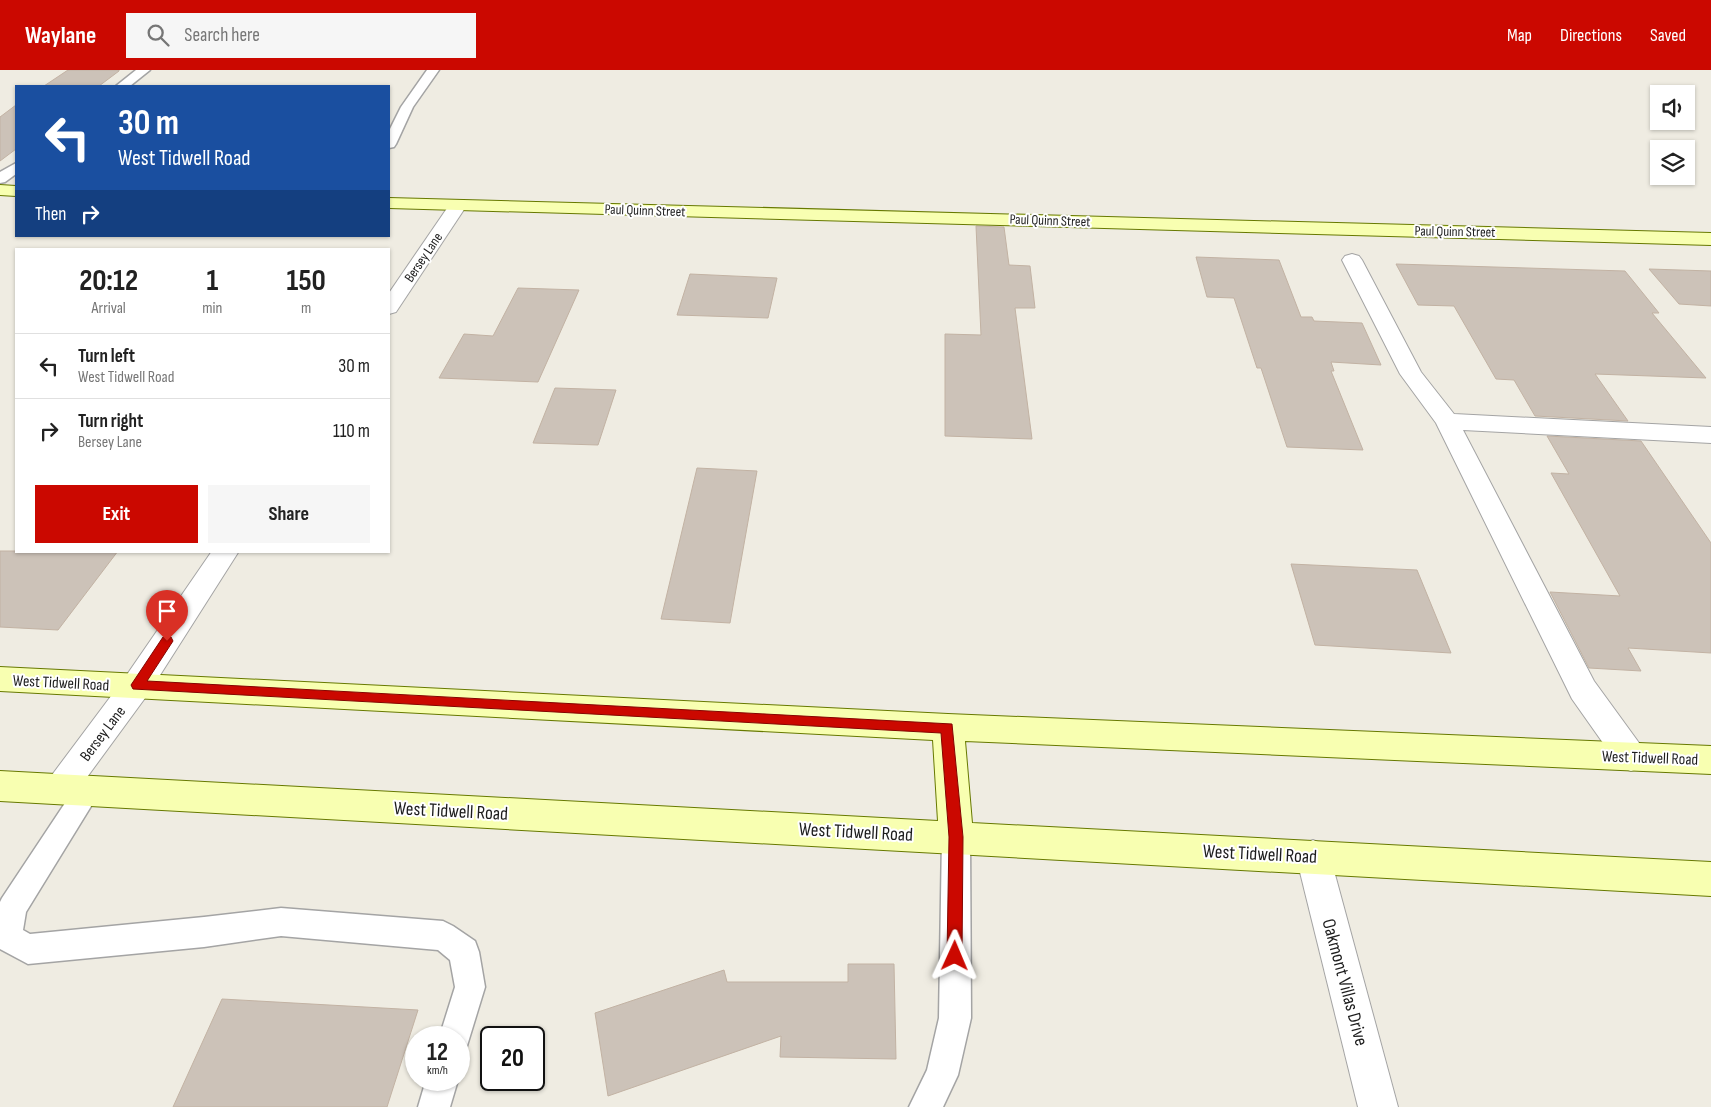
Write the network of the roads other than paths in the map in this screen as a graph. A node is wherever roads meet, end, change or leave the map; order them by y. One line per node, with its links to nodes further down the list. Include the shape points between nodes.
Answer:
1 (144, 70): 3 (lane)
2 (433, 70): 4 (lane, via 407,106)
3 (123, 85)
4 (390, 142)
5 (15, 168): 6 (lane)
6 (0, 180)
7 (0, 190): 8 (main road)
8 (15, 191)
9 (390, 203): 10 (main road, Paul Quinn Street)
10 (458, 205): 11 (main road, Paul Quinn Street); 13 (street, Bersey Lane)
11 (1711, 238)
12 (1352, 260): 14 (street, via 1411,374)
13 (390, 307)
14 (1447, 422): 15 (street); 20 (street, via 1583,690)
15 (1711, 435)
16 (225, 553): 18 (street, Bersey Lane)
17 (0, 679): 18 (main road, West Tidwell Road)
18 (137, 685): 19 (main road, West Tidwell Road); 23 (street, Bersey Lane)
19 (948, 728): 20 (main road, West Tidwell Road); 24 (main road)
20 (1631, 757): 21 (main road, West Tidwell Road)
21 (1711, 760)
22 (0, 786): 23 (main road, West Tidwell Road)
23 (74, 790): 24 (main road, West Tidwell Road); 27 (lane, via 12,908 6,937 28,949 281,922 443,936 464,952 470,986)
24 (956, 837): 25 (main road, West Tidwell Road); 30 (lane, via 955,1018 942,1076)
25 (1313, 856): 26 (main road, West Tidwell Road); 31 (street, Oakmont Villas Drive)
26 (1711, 879)
27 (458, 1026)
28 (439, 1091): 29 (lane)
29 (434, 1107)
30 (925, 1107)
31 (1378, 1107)

